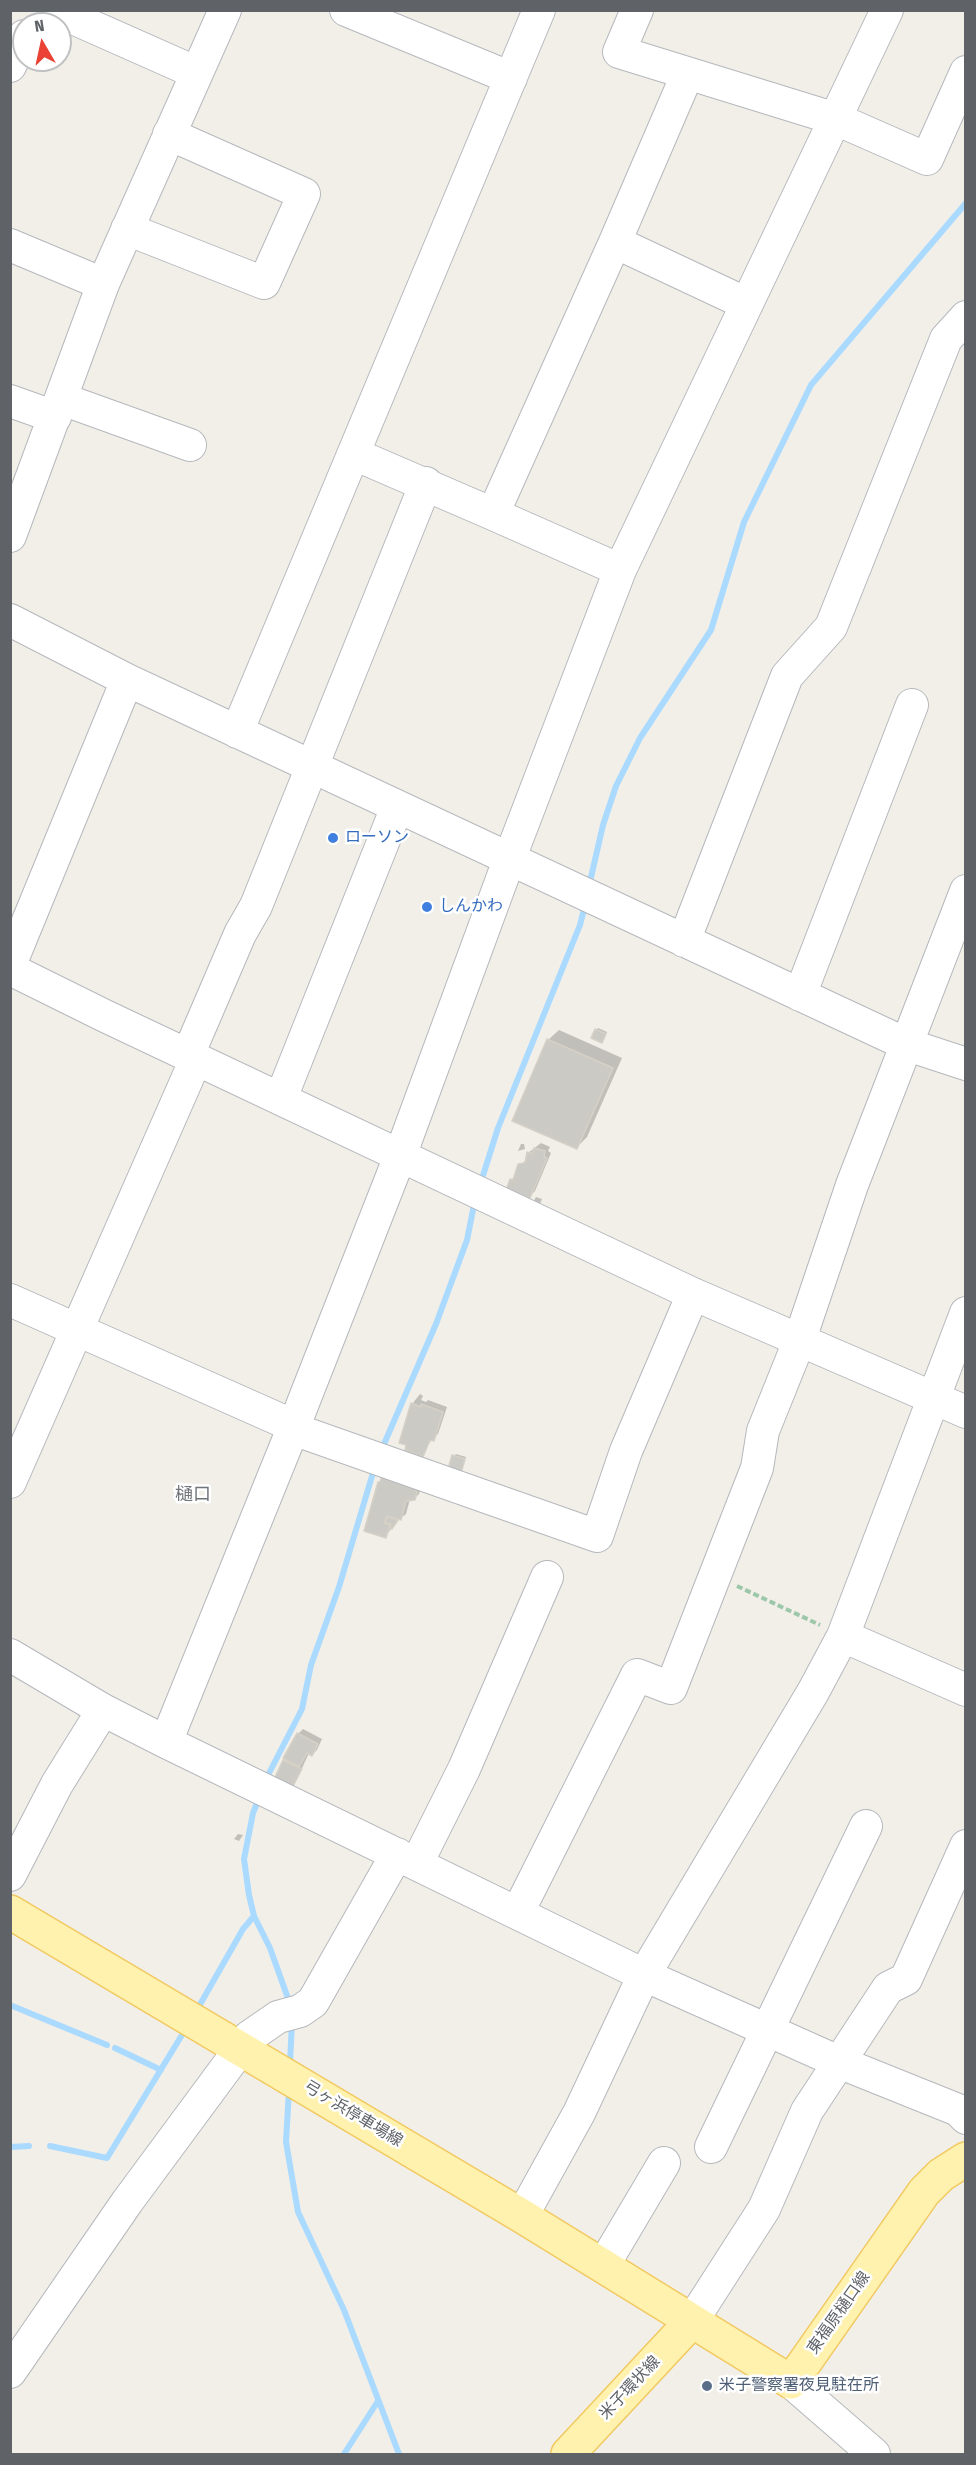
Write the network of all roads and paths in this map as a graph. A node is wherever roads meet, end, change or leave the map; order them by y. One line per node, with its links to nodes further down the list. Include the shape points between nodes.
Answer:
1 (55, 10): 8 (street)
2 (225, 10): 8 (street)
3 (346, 10): 10 (street)
4 (539, 10): 10 (street)
5 (637, 10): 9 (street, via 619,52)
6 (887, 10): 11 (street)
7 (966, 72): 11 (street, via 927,159)
8 (197, 73): 12 (street)
9 (687, 75): 11 (street); 14 (street)
10 (511, 78): 22 (street)
11 (836, 119): 17 (street)
12 (169, 134): 13 (street); 13 (street, via 304,194 264,283)
13 (127, 229): 16 (street)
14 (615, 242): 17 (street); 24 (street)
15 (10, 245): 16 (street)
16 (103, 284): 20 (street)
17 (747, 304): 26 (street)
18 (966, 317): 35 (street, via 946,339 831,627 787,676)
19 (10, 400): 20 (street)
20 (59, 408): 21 (street); 25 (street)
21 (190, 445)
22 (354, 454): 23 (street); 30 (street)
23 (426, 483): 24 (street); 31 (street)
24 (493, 514): 26 (street)
25 (10, 536)
26 (620, 570): 33 (street)
27 (10, 620): 28 (street)
28 (127, 680): 30 (street); 36 (street)
29 (912, 705): 37 (street)
30 (237, 732): 31 (street)
31 (313, 767): 32 (street); 39 (street, via 256,906 240,934)
32 (397, 807): 33 (street); 41 (street)
33 (509, 860): 35 (street); 42 (street)
34 (966, 891): 38 (street)
35 (684, 941): 37 (street)
36 (10, 967): 39 (street)
37 (800, 995): 38 (street)
38 (908, 1045): 40 (street); 47 (street, via 852,1185)
39 (192, 1057): 41 (street); 46 (street)
40 (966, 1064)
41 (280, 1098): 42 (street)
42 (400, 1156): 43 (street); 50 (street)
43 (693, 1294): 47 (street); 50 (street, via 626,1451 597,1536)
44 (10, 1300): 46 (street)
45 (966, 1313): 48 (street)
46 (78, 1330): 50 (street); 51 (street)
47 (800, 1339): 48 (street); 52 (street, via 763,1431 758,1468)
48 (935, 1398): 49 (street); 54 (street)
49 (966, 1412)
50 (293, 1427): 58 (street)
51 (10, 1482)
52 (715, 1576): 54 (path); 64 (street, via 671,1688 637,1676)
53 (547, 1577): 61 (street, via 464,1769)
54 (843, 1635): 56 (street); 65 (street)
55 (10, 1655): 57 (street)
56 (966, 1690)
57 (103, 1710): 58 (street); 62 (street, via 57,1784)
58 (166, 1742): 61 (street)
59 (866, 1826): 66 (street)
60 (966, 1846): 68 (street, via 906,1980 888,1988)
61 (407, 1859): 64 (street); 67 (street, via 313,2002 300,2011 278,2017)
62 (10, 1875)
63 (10, 1912): 67 (main road, 弓ヶ浜停車場線)
64 (518, 1912): 65 (street)
65 (644, 1975): 66 (street); 73 (street, via 579,2113)
66 (768, 2030): 68 (street); 70 (street)
67 (241, 2047): 73 (main road, 弓ヶ浜停車場線); 76 (street, via 127,2202)
68 (840, 2063): 69 (street, via 958,2110); 75 (street, via 807,2111 764,2210)
69 (966, 2118)
70 (711, 2147)
71 (966, 2159): 77 (main road, 東福原樋口線, via 924,2192)
72 (664, 2163): 74 (street)
73 (522, 2216): 74 (main road, 弓ヶ浜停車場線)
74 (603, 2266): 75 (main road, 弓ヶ浜停車場線)
75 (692, 2321): 77 (main road); 78 (main road, 米子環状線)
76 (10, 2372)
77 (791, 2382): 79 (street)
78 (568, 2454)
79 (874, 2454)

